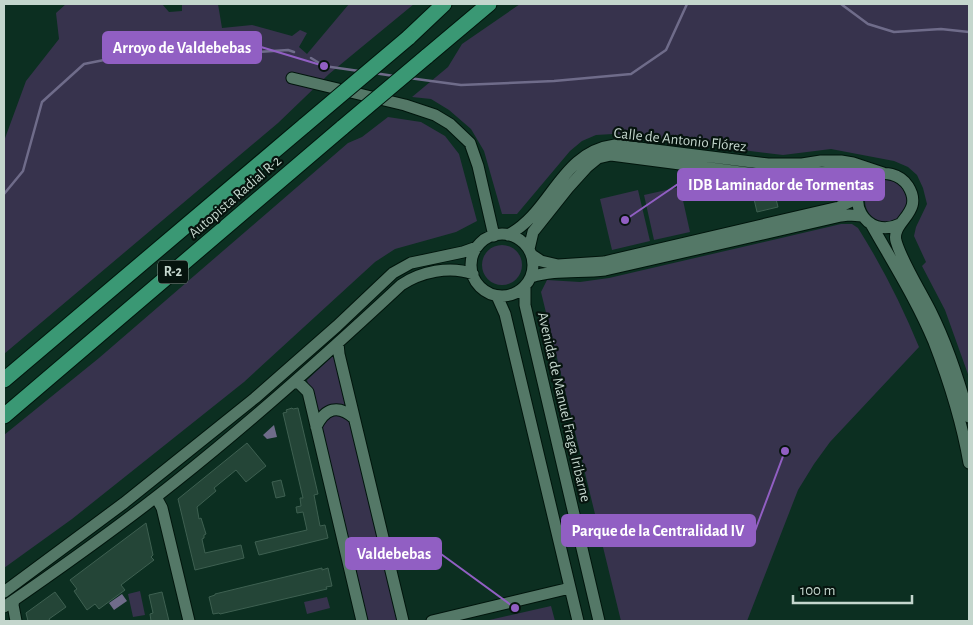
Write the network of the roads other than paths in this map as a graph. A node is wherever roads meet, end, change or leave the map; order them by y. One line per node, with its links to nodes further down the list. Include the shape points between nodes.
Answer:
1 (444, 4): 17 (highway, Autopista Radial R-2 / R-2, bridge)
2 (488, 4): 19 (highway, Autopista Radial R-2 / R-2, bridge)
3 (292, 78): 10 (street, via 405,105 450,124 470,143)
4 (883, 173): 5 (street, via 869,178); 8 (street, via 897,176 911,192 909,215); 9 (street, Calle de Antonio Flórez, via 841,160 780,165 614,145 602,147 577,160 524,225)
5 (859, 194): 6 (street, via 858,208); 12 (street, via 839,207 604,262 549,264); 12 (street, Calle de Antonio Flórez, via 853,176 847,172 772,176 612,155 598,158 587,166 568,188 533,232)
6 (862, 216): 7 (street); 14 (street, via 842,216 605,270 547,273)
7 (871, 224): 8 (street, via 886,228); 23 (street, via 934,342)
8 (900, 224): 20 (street, via 896,239 901,254 943,338)
9 (508, 235): 10 (street); 12 (street, via 523,242)
10 (494, 236): 11 (street)
11 (477, 247): 13 (street, via 472,258); 26 (street, via 411,263 393,273 255,398 117,508)
12 (530, 252): 14 (street, via 533,264)
13 (473, 274): 15 (street, via 482,288); 16 (street, via 450,269 409,280)
14 (528, 282): 15 (street, via 517,293); 35 (street, Avenida de Manuel Fraga Iribarne, via 525,306)
15 (497, 296): 25 (street, via 505,314)
16 (338, 344): 18 (street); 21 (street)
17 (4, 380)
18 (294, 382): 22 (street, via 308,392); 24 (street)
19 (4, 416)
20 (969, 417)
21 (354, 418): 22 (street, via 342,409 335,410 320,419); 32 (street)
22 (316, 427): 31 (street)
23 (969, 463)
24 (156, 497): 27 (street); 30 (street, via 161,503)
25 (570, 588): 33 (street); 34 (street)
26 (4, 592)
27 (14, 600): 28 (street); 29 (street)
28 (4, 607)
29 (16, 621)
30 (189, 621)
31 (362, 621)
32 (403, 621)
33 (432, 621)
34 (578, 621)
35 (599, 621)

